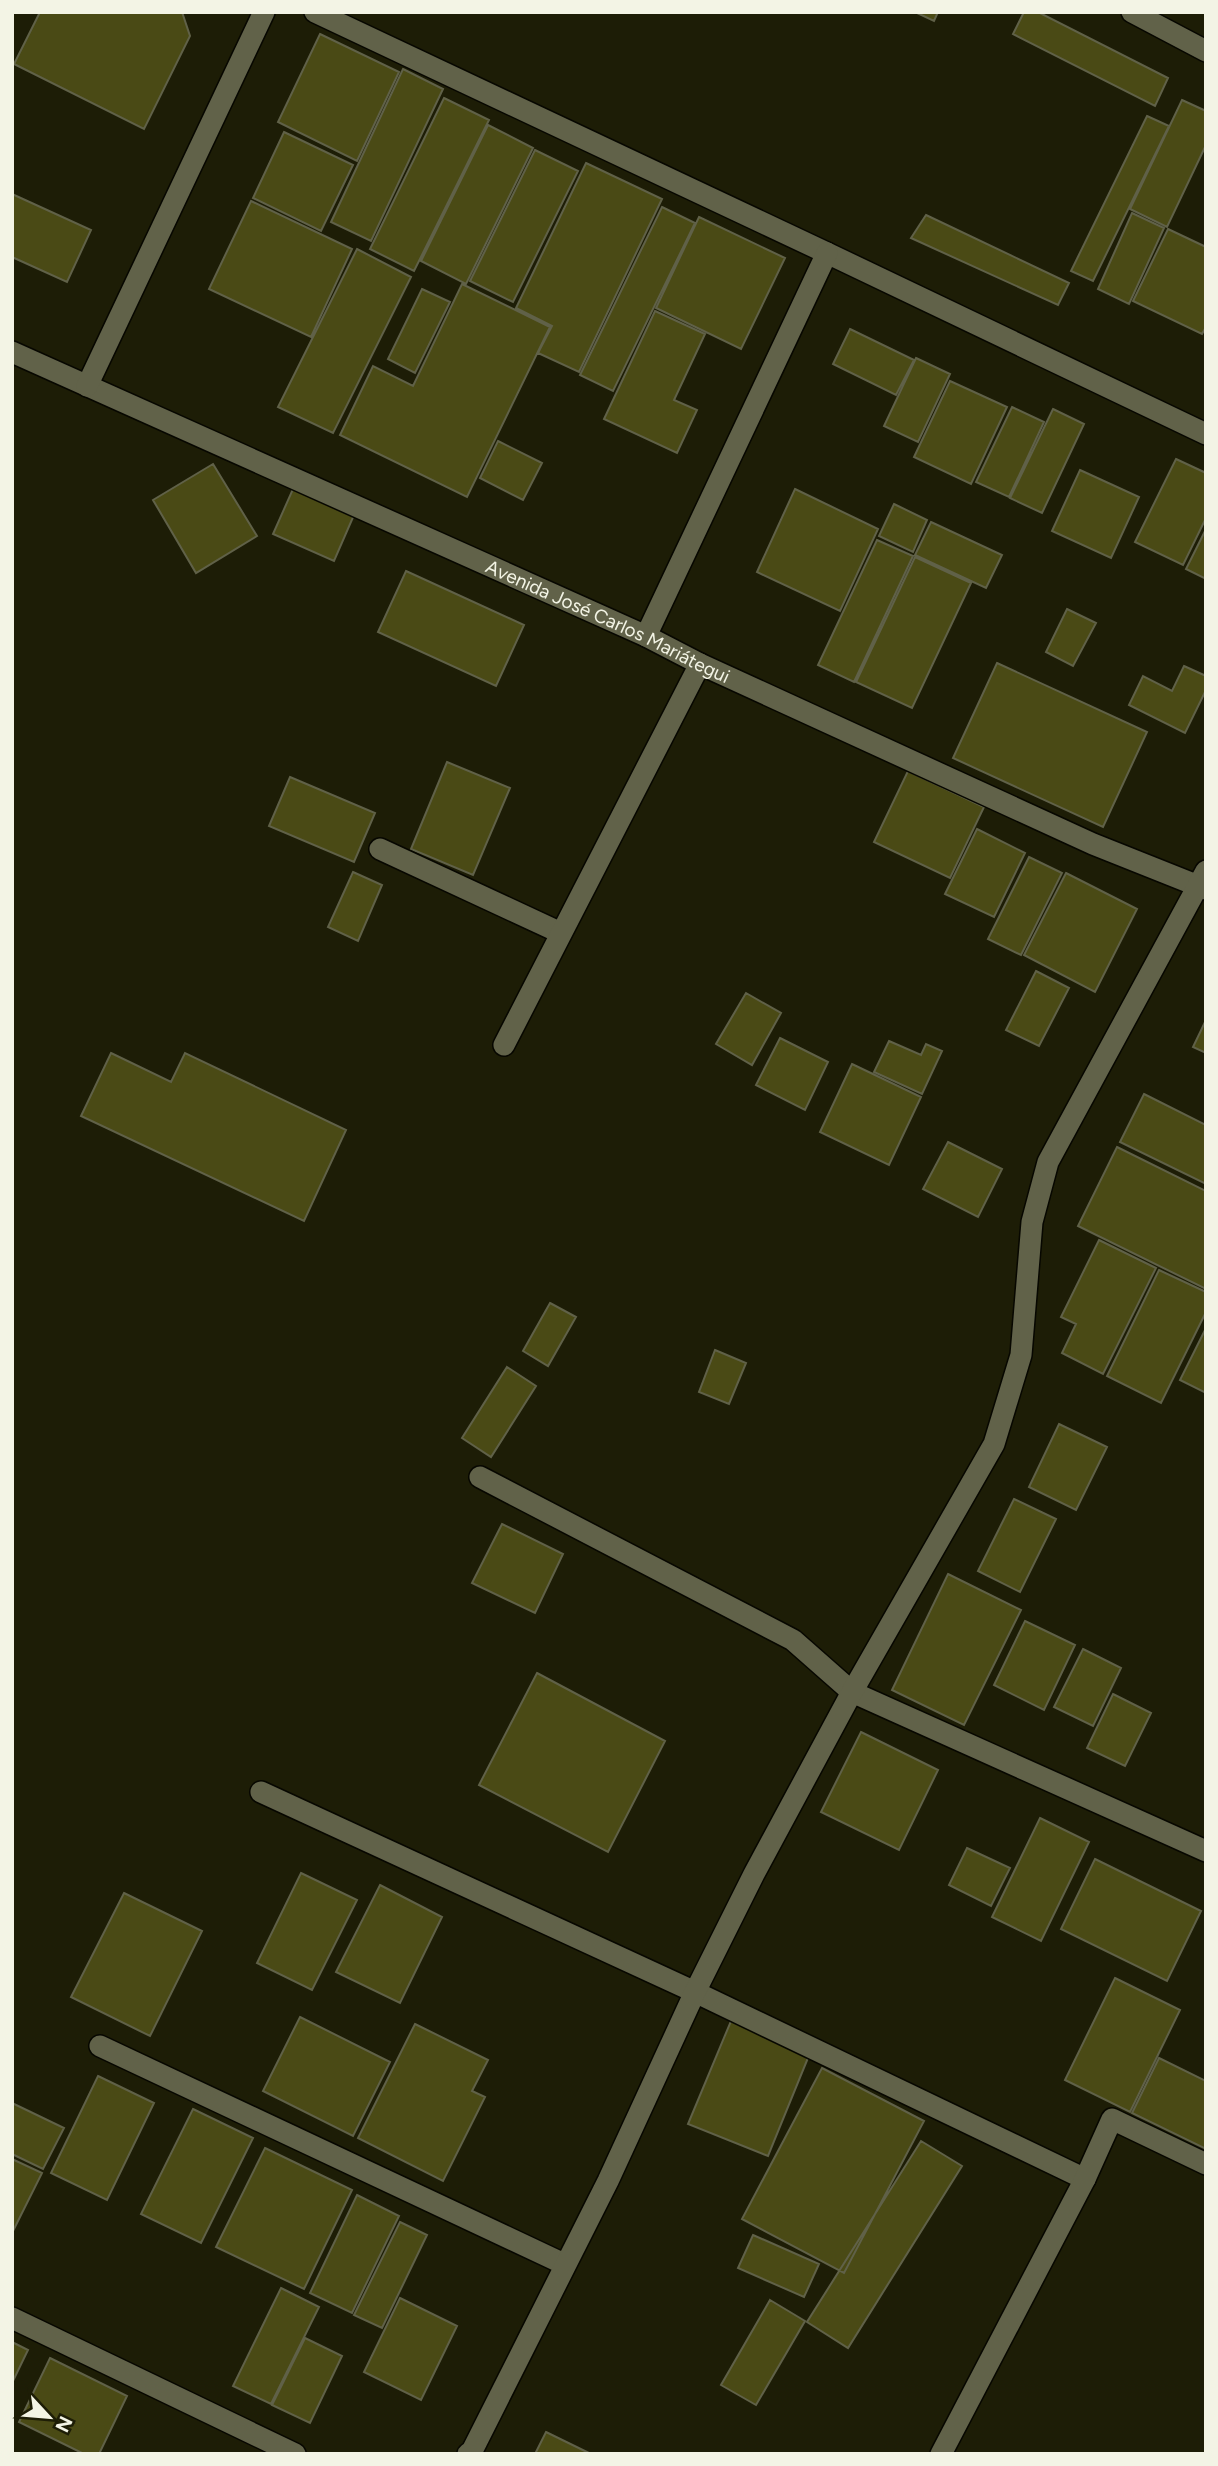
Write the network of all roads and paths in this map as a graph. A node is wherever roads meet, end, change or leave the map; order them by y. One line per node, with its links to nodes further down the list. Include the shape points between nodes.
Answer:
1 (264, 12): 7 (street)
2 (315, 12): 5 (street)
3 (1132, 12): 4 (street)
4 (1206, 51)
5 (827, 253): 8 (street); 9 (street)
6 (12, 352): 7 (street, Avenida José Carlos Mariátegui)
7 (87, 386): 9 (street, Avenida José Carlos Mariátegui)
8 (1206, 434)
9 (646, 636): 10 (street, Avenida José Carlos Mariátegui)
10 (700, 664): 12 (street, Avenida José Carlos Mariátegui, via 1093,844); 13 (street)
11 (380, 849): 13 (street)
12 (1203, 882): 16 (street, via 1048,1162 1032,1222 1021,1355 994,1444)
13 (561, 933): 14 (street)
14 (504, 1045)
15 (480, 1477): 16 (street, via 793,1640)
16 (852, 1692): 18 (street); 19 (street)
17 (261, 1792): 19 (street)
18 (1206, 1851)
19 (695, 1992): 22 (street); 23 (street, via 608,2181)
20 (100, 2046): 23 (street)
21 (1206, 2164): 22 (street, via 1112,2119)
22 (1085, 2179): 27 (street)
23 (564, 2264): 26 (street)
24 (12, 2318): 25 (street)
25 (295, 2454)
26 (468, 2454)
27 (941, 2454)

